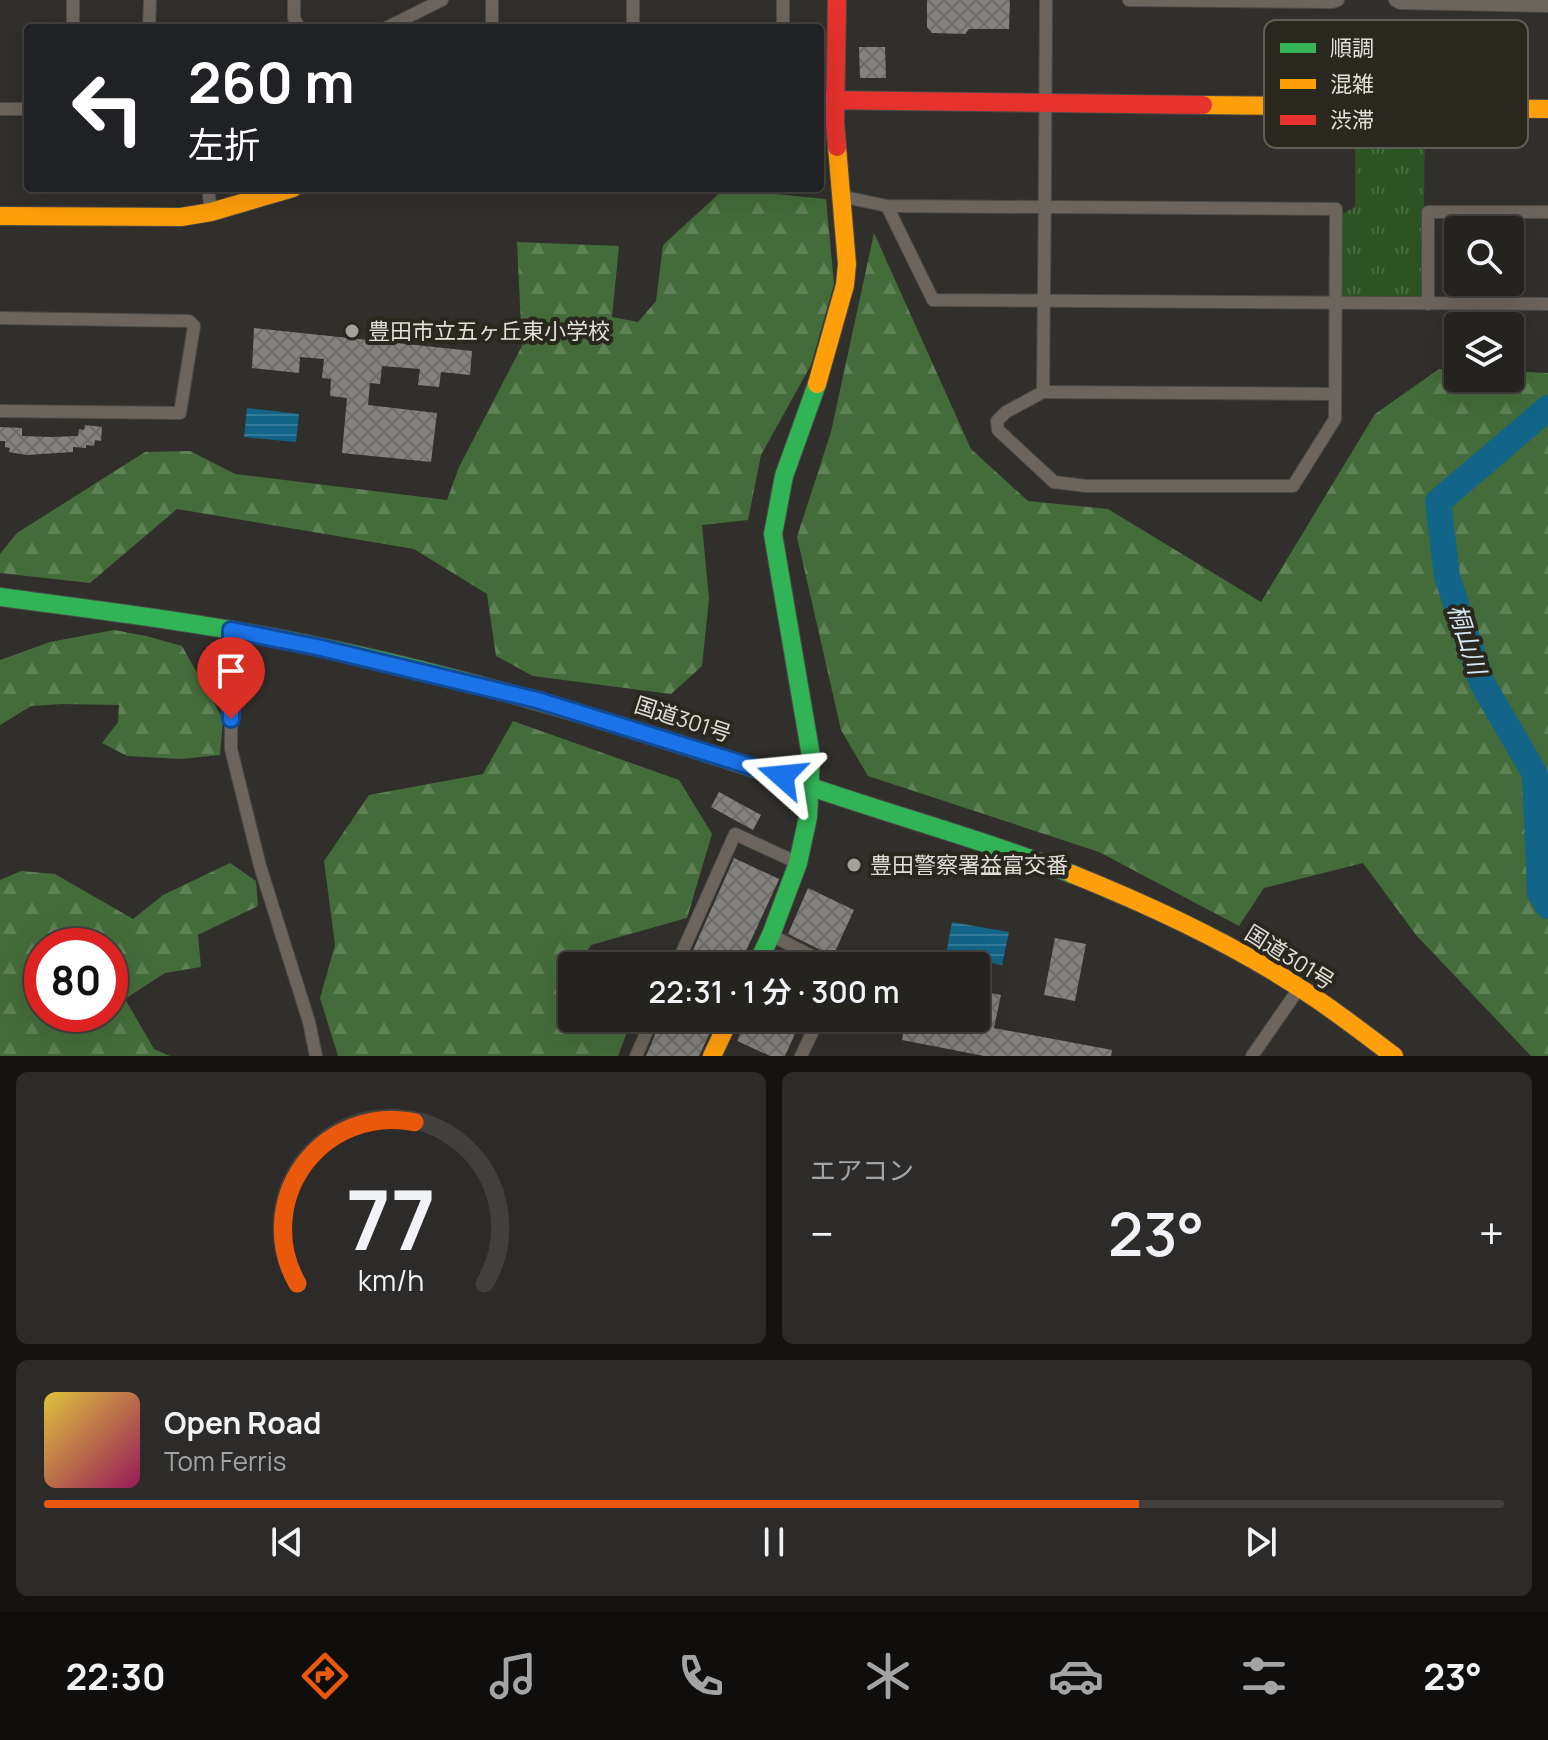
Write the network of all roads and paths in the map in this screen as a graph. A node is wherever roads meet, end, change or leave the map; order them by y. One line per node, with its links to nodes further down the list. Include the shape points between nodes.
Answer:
1 (73, 0): 14 (street)
2 (150, 0): 15 (street)
3 (294, 0): 16 (street)
4 (442, 0): 17 (street)
5 (492, 0): 18 (street)
6 (633, 0): 19 (street)
7 (783, 0): 20 (street)
8 (837, 0): 21 (main road)
9 (1046, 0): 22 (street)
10 (1129, 0): 11 (street)
11 (1338, 0)
12 (1395, 0): 13 (street)
13 (1548, 6)
14 (73, 24)
15 (149, 24)
16 (297, 24)
17 (394, 24)
18 (492, 24)
19 (633, 24)
20 (783, 24)
21 (828, 100): 22 (main road); 30 (main road)
22 (1046, 104): 23 (main road); 32 (street)
23 (1264, 106)
24 (0, 109): 25 (street)
25 (24, 109)
26 (1528, 109): 27 (main road)
27 (1548, 109)
28 (208, 192): 33 (street)
29 (279, 192): 33 (main road)
30 (840, 196): 31 (street); 46 (main road, via 845,285 784,476 773,534 811,756)
31 (887, 206): 32 (street); 36 (street, via 933,300)
32 (1044, 206): 36 (street); 37 (street, via 1336,209)
33 (211, 212): 35 (main road, via 181,217)
34 (1548, 212): 38 (street, via 1428,212)
35 (0, 216)
36 (1044, 299): 37 (street); 41 (street)
37 (1335, 304): 38 (street); 42 (street)
38 (1428, 304): 39 (street)
39 (1548, 304)
40 (0, 318): 43 (street, via 189,321 194,326 180,413)
41 (1043, 392): 42 (street); 42 (street, via 1006,412 997,421 998,430 1054,482 1086,486 1293,486 1335,419)
42 (1335, 394)
43 (0, 411)
44 (0, 597): 45 (main road, 国道301号)
45 (231, 630): 46 (main road, 国道301号, via 537,700); 56 (street, via 231,749)
46 (810, 785): 47 (main road); 52 (main road, 国道301号, via 1093,883 1227,945)
47 (798, 863): 48 (main road); 49 (street, via 735,834)
48 (771, 935): 50 (main road); 51 (street)
49 (682, 952)
50 (763, 952)
51 (804, 952)
52 (1300, 987): 60 (street); 61 (main road, 国道301号)
53 (647, 1032): 57 (street)
54 (723, 1032): 58 (main road)
55 (812, 1032): 59 (street)
56 (316, 1056)
57 (636, 1056)
58 (712, 1056)
59 (801, 1056)
60 (1252, 1056)
61 (1394, 1056)

